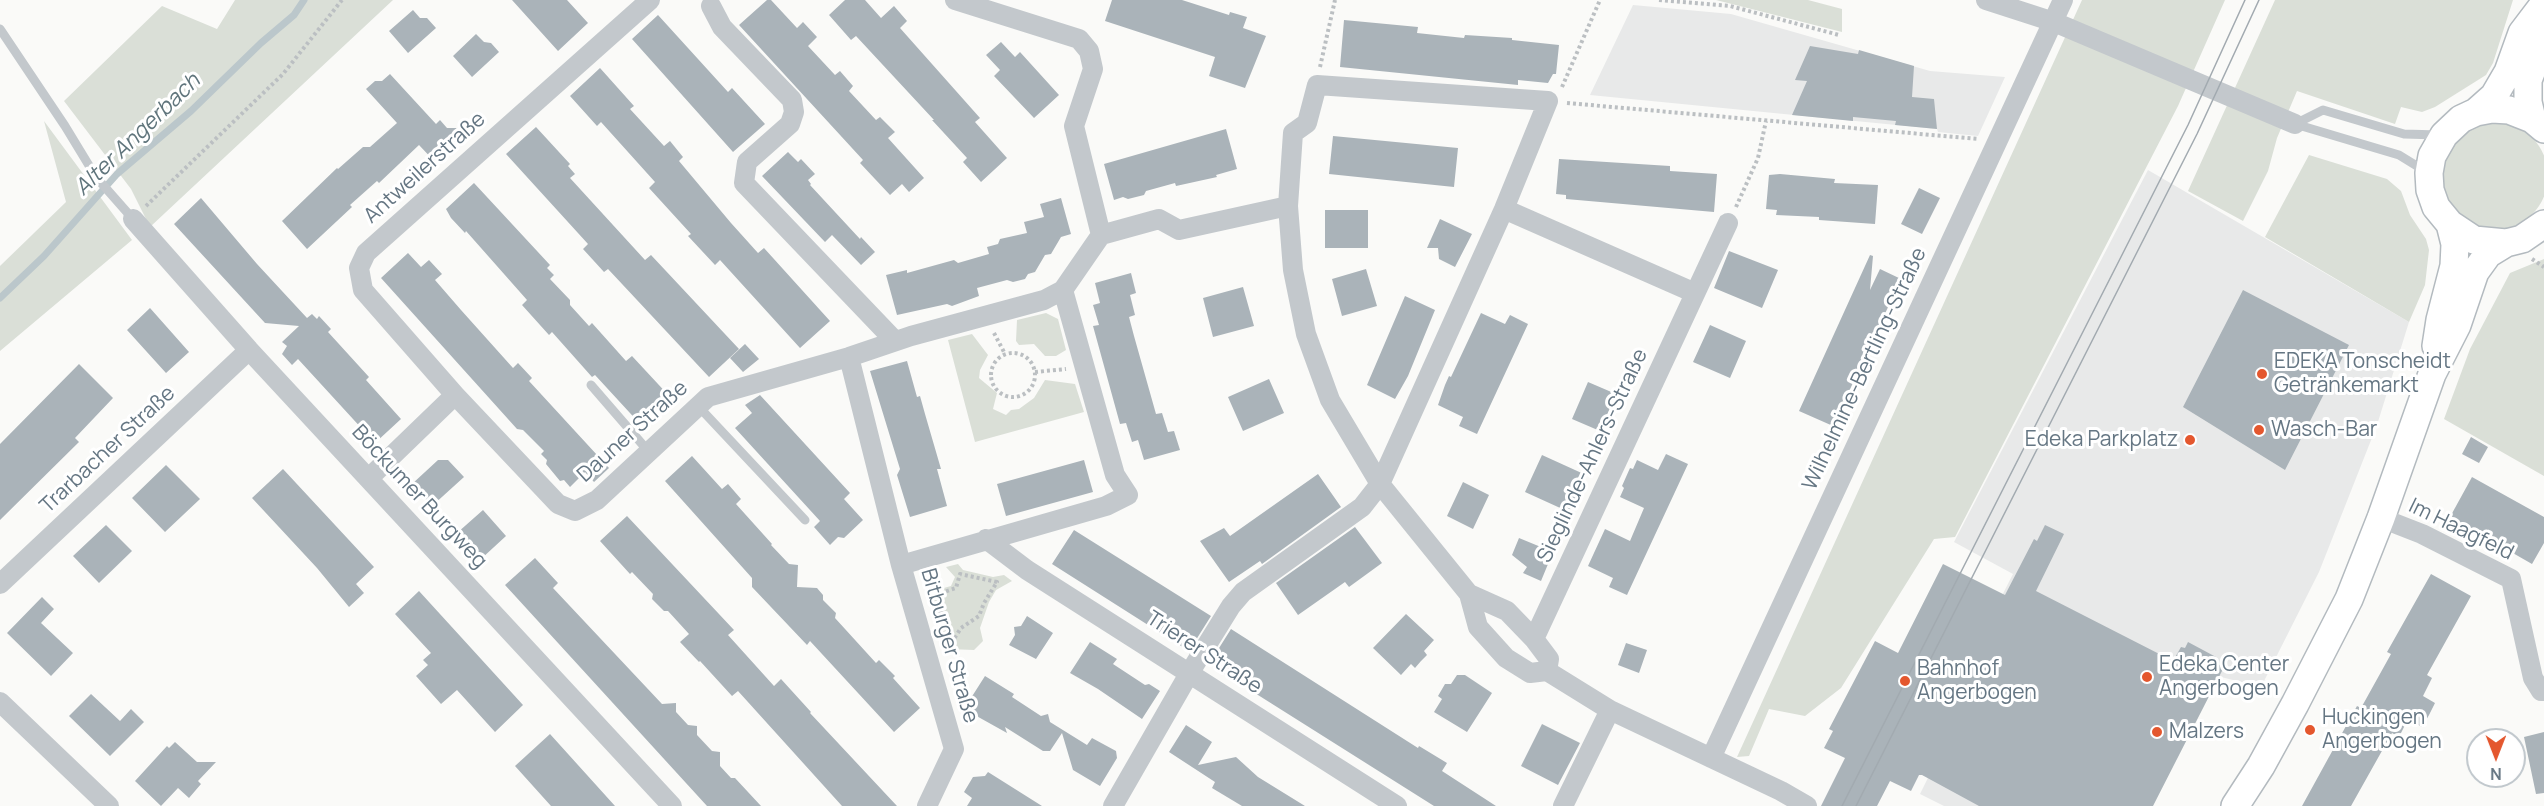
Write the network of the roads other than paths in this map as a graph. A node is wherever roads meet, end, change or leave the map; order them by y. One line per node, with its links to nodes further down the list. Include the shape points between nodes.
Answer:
1 (650, 0): 30 (street, Antweilerstraße, via 366,253 359,268 363,290)
2 (955, 0): 21 (street, via 1079,39 1089,51 1094,69 1074,126)
3 (1986, 0): 7 (street)
4 (2063, 0): 7 (street, Wilhelmine-Bertling-Straße)
5 (714, 2): 25 (street, via 722,27 792,100 794,112 790,124 747,162 744,183)
6 (2544, 4): 10 (main road, via 2522,33 2508,72 2494,96)
7 (2054, 21): 11 (street); 47 (street, Wilhelmine-Bertling-Straße)
8 (0, 29): 17 (lane, via 96,177)
9 (2544, 40): 12 (main road, via 2528,80 2528,102)
10 (2476, 112): 12 (main road, via 2508,110); 13 (main road, via 2461,119)
11 (2295, 124): 13 (lane, via 2323,111 2404,134); 14 (lane, via 2398,155)
12 (2538, 124)
13 (2444, 135): 14 (main road, via 2432,156)
14 (2429, 173): 19 (main road, via 2436,207)
15 (1288, 206): 16 (street, via 1293,133 1307,123 1317,85 1552,102); 21 (street, via 1179,230 1159,219); 34 (street, via 1297,292 1306,334 1330,400)
16 (1504, 209): 24 (street); 34 (street)
17 (133, 219): 26 (street, Böckumer Burgweg)
18 (1728, 223): 24 (street, Sieglinde-Ahlers-Straße)
19 (2450, 224): 22 (main road, via 2474,240); 28 (main road, via 2455,244 2454,266)
20 (2544, 224): 22 (main road, via 2522,239)
21 (1101, 234): 23 (street)
22 (2506, 243): 28 (main road, via 2488,255 2475,272 2457,325)
23 (1063, 290): 25 (street, Dauner Straße, via 1044,300); 37 (street, Bitburger Straße, via 1115,475 1128,495 1106,506)
24 (1695, 293): 41 (street, Sieglinde-Ahlers-Straße)
25 (895, 341): 27 (street, Dauner Straße)
26 (249, 350): 33 (street, Böckumer Burgweg); 39 (street, Trarbacher Straße)
27 (849, 357): 31 (street, Dauner Straße, via 708,397); 38 (street, Bitburger Straße)
28 (2432, 374): 35 (main road)
29 (591, 385): 32 (lane)
30 (455, 395): 32 (street, Dauner Straße, via 558,504 576,511 597,500); 33 (street)
31 (698, 406): 32 (street, Dauner Straße); 36 (lane)
32 (649, 452)
33 (369, 478): 50 (street, Böckumer Burgweg)
34 (1380, 484): 40 (street); 43 (street, via 1362,507 1243,592)
35 (2381, 518): 44 (street, Im Haagfeld, via 2511,579 2533,678); 55 (main road, via 2336,627)
36 (805, 520)
37 (986, 539): 38 (street, Bitburger Straße); 43 (street, Trierer Straße, via 1027,570)
38 (901, 565): 48 (street, Bitburger Straße, via 954,749)
39 (0, 584)
40 (1469, 594): 41 (street, via 1507,611); 42 (street, via 1478,627 1506,658 1530,673)
41 (1534, 639): 42 (street, via 1549,659)
42 (1547, 671): 46 (street)
43 (1190, 672): 51 (street); 52 (street, Trierer Straße)
44 (2544, 691)
45 (0, 702): 49 (street)
46 (1610, 710): 47 (street); 53 (street)
47 (1711, 759): 54 (street)
48 (934, 803)
49 (109, 806)
50 (672, 806)
51 (1113, 806)
52 (1397, 806)
53 (1563, 806)
54 (1805, 806)
55 (2235, 806)

